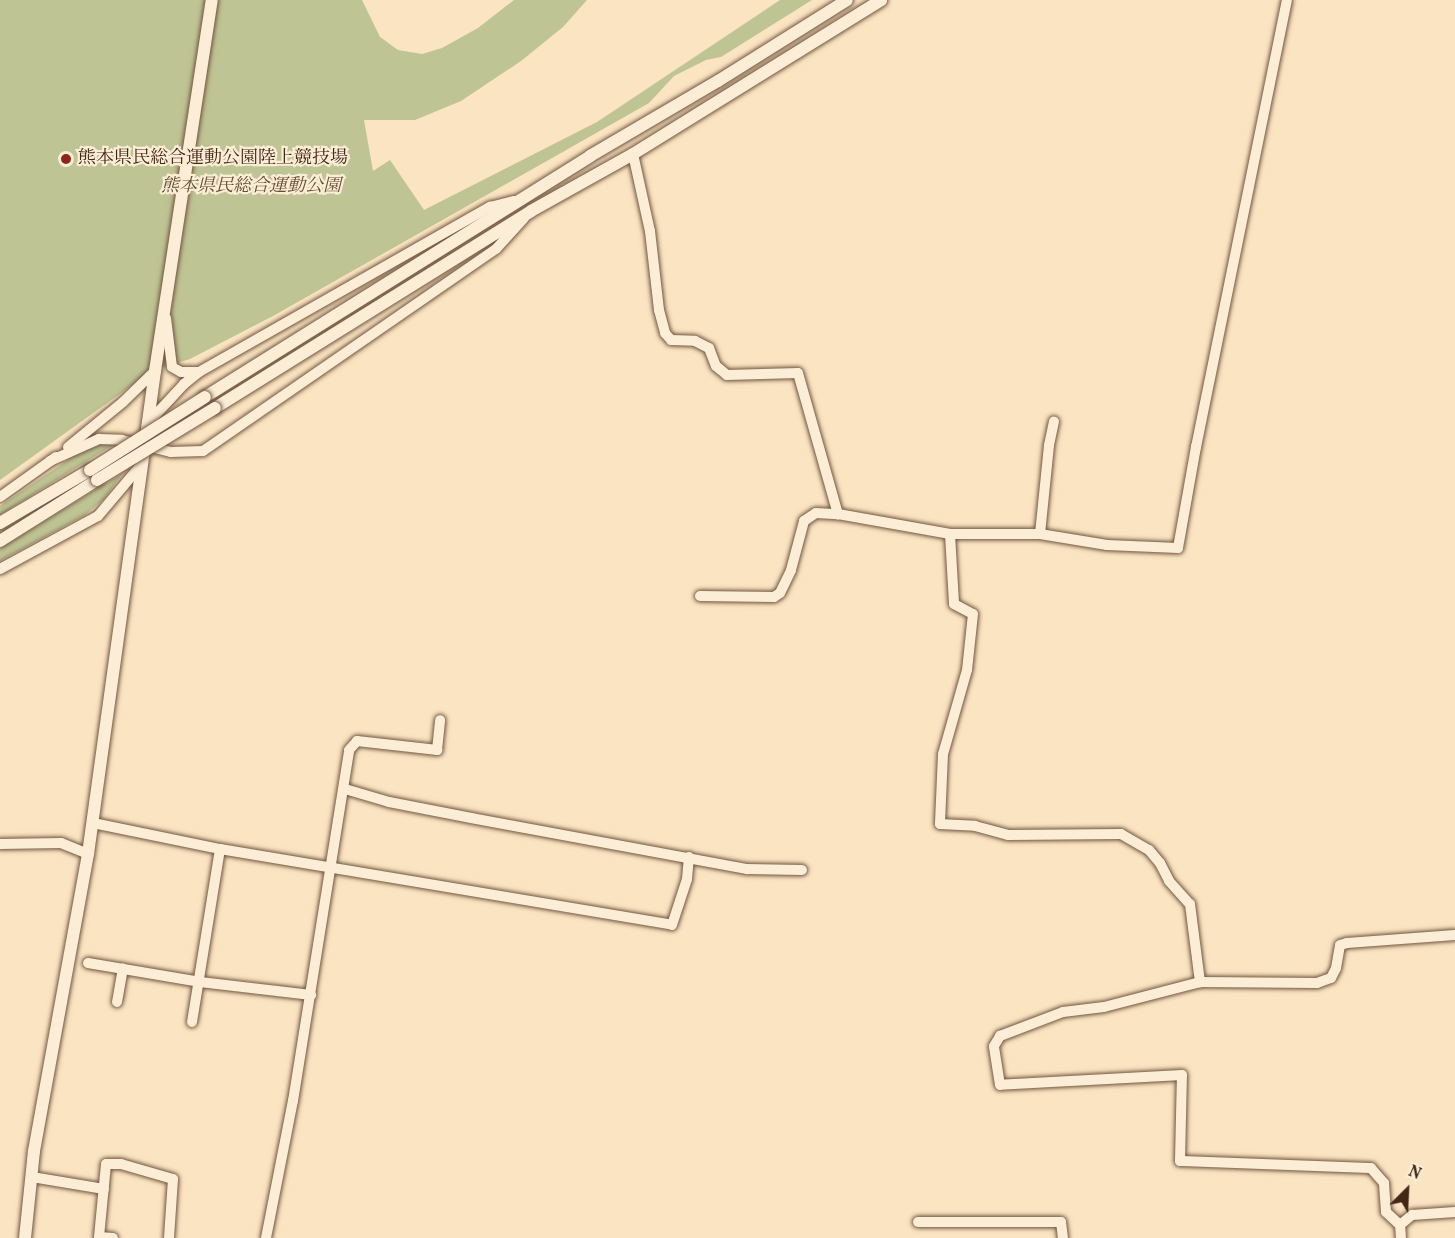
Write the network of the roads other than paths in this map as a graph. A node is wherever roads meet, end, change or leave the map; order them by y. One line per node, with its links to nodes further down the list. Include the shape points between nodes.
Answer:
1 (212, 0): 9 (street)
2 (848, 0): 5 (street); 7 (street)
3 (881, 0): 5 (street)
4 (1287, 0): 22 (street, via 1178,548 1107,545)
5 (858, 13): 6 (street)
6 (633, 154): 8 (street); 19 (street, via 650,231 665,333 671,340 695,341 709,348 716,366 727,375 798,374)
7 (522, 199): 11 (street, via 490,207); 17 (street, bridge, via 205,397)
8 (531, 211): 14 (street, via 496,249 203,451 171,452); 17 (street, bridge, via 215,408)
9 (165, 309): 10 (street); 11 (street, via 172,367 180,372)
10 (155, 371): 12 (street); 15 (street)
11 (199, 372): 12 (street)
12 (148, 423): 14 (street)
13 (1054, 423): 22 (street)
14 (144, 447): 15 (street, via 122,440 99,439); 16 (street)
15 (50, 461): 18 (street)
16 (143, 462): 24 (street, via 98,516); 28 (street)
17 (93, 475): 20 (street); 23 (street)
18 (0, 497)
19 (838, 514): 21 (street); 25 (street, via 816,513 804,521 791,570 774,597)
20 (0, 523)
21 (950, 534): 22 (street); 39 (street, via 954,604 973,614 966,670 943,754 940,824 975,826 1008,835 1121,834 1149,850 1190,904)
22 (1040, 534)
23 (0, 541)
24 (0, 569)
25 (700, 596)
26 (440, 720): 27 (street, via 437,750 357,741 349,750)
27 (345, 789): 32 (street, via 459,816); 33 (street)
28 (93, 823): 30 (street); 31 (street)
29 (0, 843): 31 (street, via 61,843)
30 (220, 849): 33 (street); 38 (street)
31 (88, 854): 43 (street)
32 (688, 857): 33 (street, via 687,879 672,925); 34 (street, via 747,869)
33 (332, 868): 40 (street)
34 (802, 870)
35 (1455, 935): 39 (street, via 1347,942 1340,945 1331,978 1317,983)
36 (87, 963): 37 (street)
37 (123, 969): 38 (street); 41 (street)
38 (200, 982): 40 (street); 42 (street)
39 (1200, 982): 47 (street, via 1104,1007 1063,1012 1000,1036 994,1046 1000,1085 1182,1075 1180,1161 1371,1168 1384,1183 1386,1212)
40 (310, 995): 51 (street)
41 (117, 1002)
42 (192, 1022)
43 (32, 1177): 44 (street); 48 (street)
44 (104, 1189): 49 (street, via 99,1237); 50 (street, via 106,1164 121,1164 173,1179)
45 (1455, 1212): 47 (street, via 1412,1215)
46 (918, 1222): 52 (street, via 1062,1222)
47 (1400, 1225): 53 (street)
48 (25, 1238)
49 (113, 1238)
50 (169, 1238)
51 (266, 1238)
52 (1063, 1238)
53 (1401, 1238)

